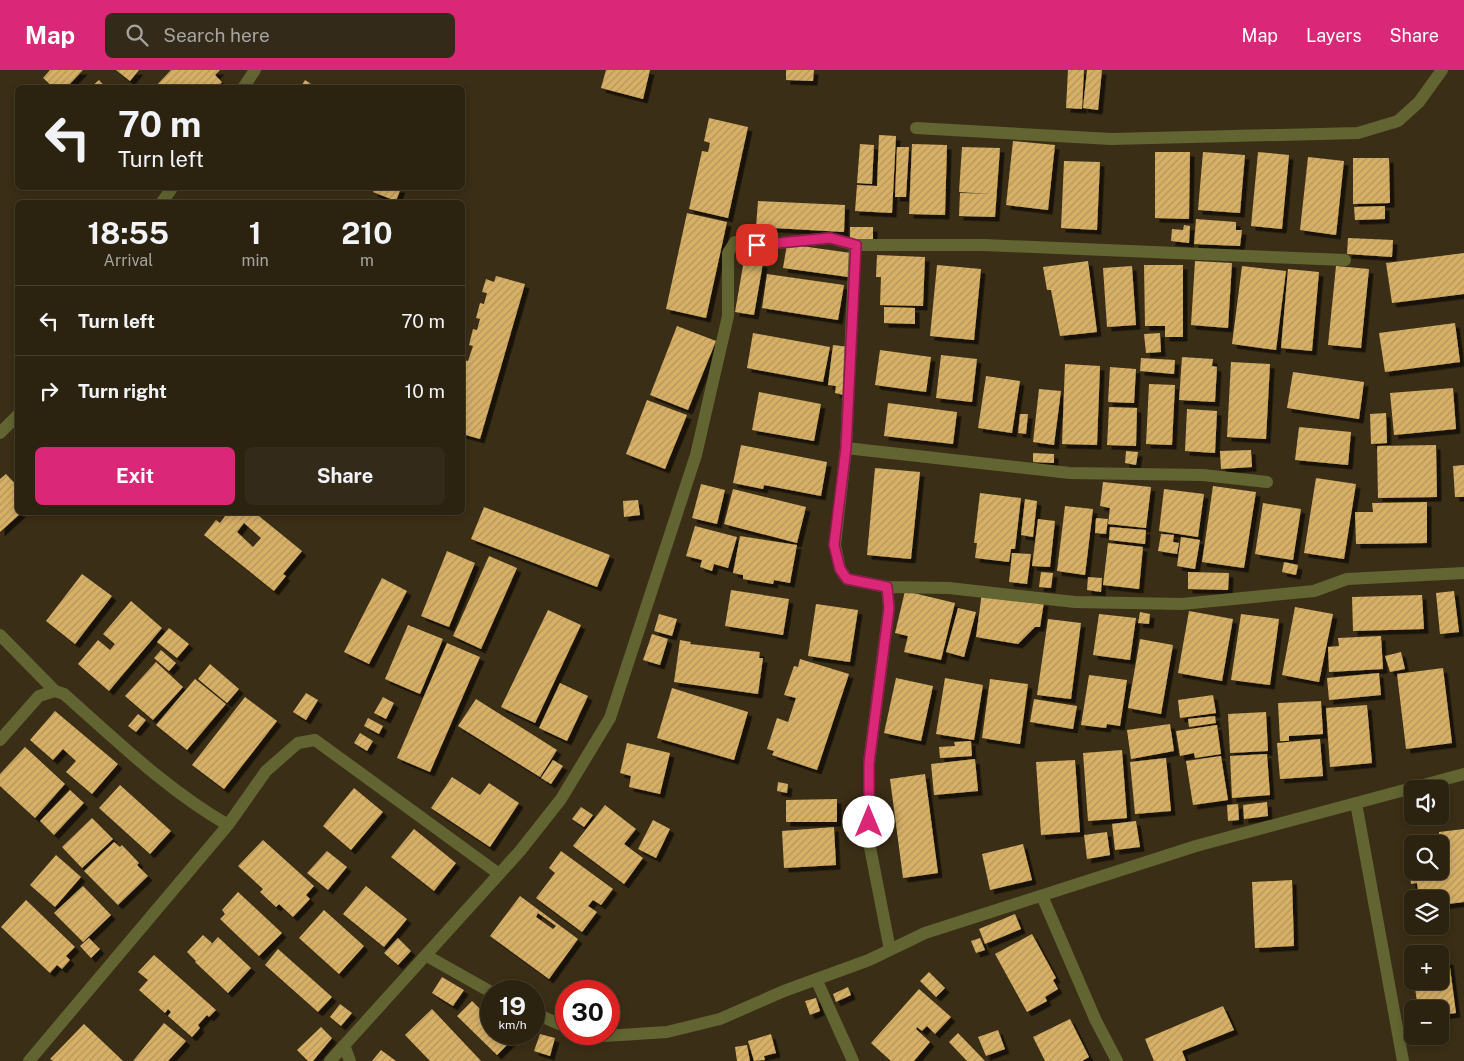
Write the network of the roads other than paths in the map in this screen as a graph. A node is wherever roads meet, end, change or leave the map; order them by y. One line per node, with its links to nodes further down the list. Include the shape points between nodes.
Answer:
1 (255, 70): 3 (street)
2 (1442, 70): 4 (street, via 1419,102 1398,121 1358,133 1112,139)
3 (245, 85)
4 (916, 128)
5 (856, 245): 6 (street, via 984,245); 9 (street); 19 (street, via 830,238 757,245 735,242 728,254 728,316 696,455 610,718 561,799)
6 (1345, 260)
7 (15, 418): 8 (street)
8 (0, 433)
9 (846, 448): 10 (street, via 1070,473 1203,475); 12 (street, via 834,545 840,569 847,579 854,582)
10 (1267, 482)
11 (1464, 573): 12 (street, via 1347,579 1314,591 1182,604 1074,602 949,588)
12 (887, 587): 21 (street, via 889,608 869,763 868,842)
13 (0, 635): 14 (street)
14 (55, 691): 15 (street, via 39,696); 18 (street, via 64,694 198,808)
15 (0, 740)
16 (1464, 774): 17 (street)
17 (1356, 803): 20 (street, via 1196,846); 32 (street)
18 (228, 825): 19 (street, via 266,771 298,743 316,740); 27 (street)
19 (499, 874): 22 (street)
20 (1042, 896): 21 (street, via 925,932); 31 (street, via 1096,1021)
21 (890, 950): 23 (street)
22 (427, 956): 24 (street); 26 (street)
23 (816, 979): 25 (street, via 720,1019 667,1032); 30 (street)
24 (480, 986)
25 (620, 1035)
26 (344, 1045): 28 (street); 29 (street)
27 (29, 1061)
28 (330, 1061)
29 (350, 1061)
30 (854, 1061)
31 (1117, 1061)
32 (1402, 1061)

